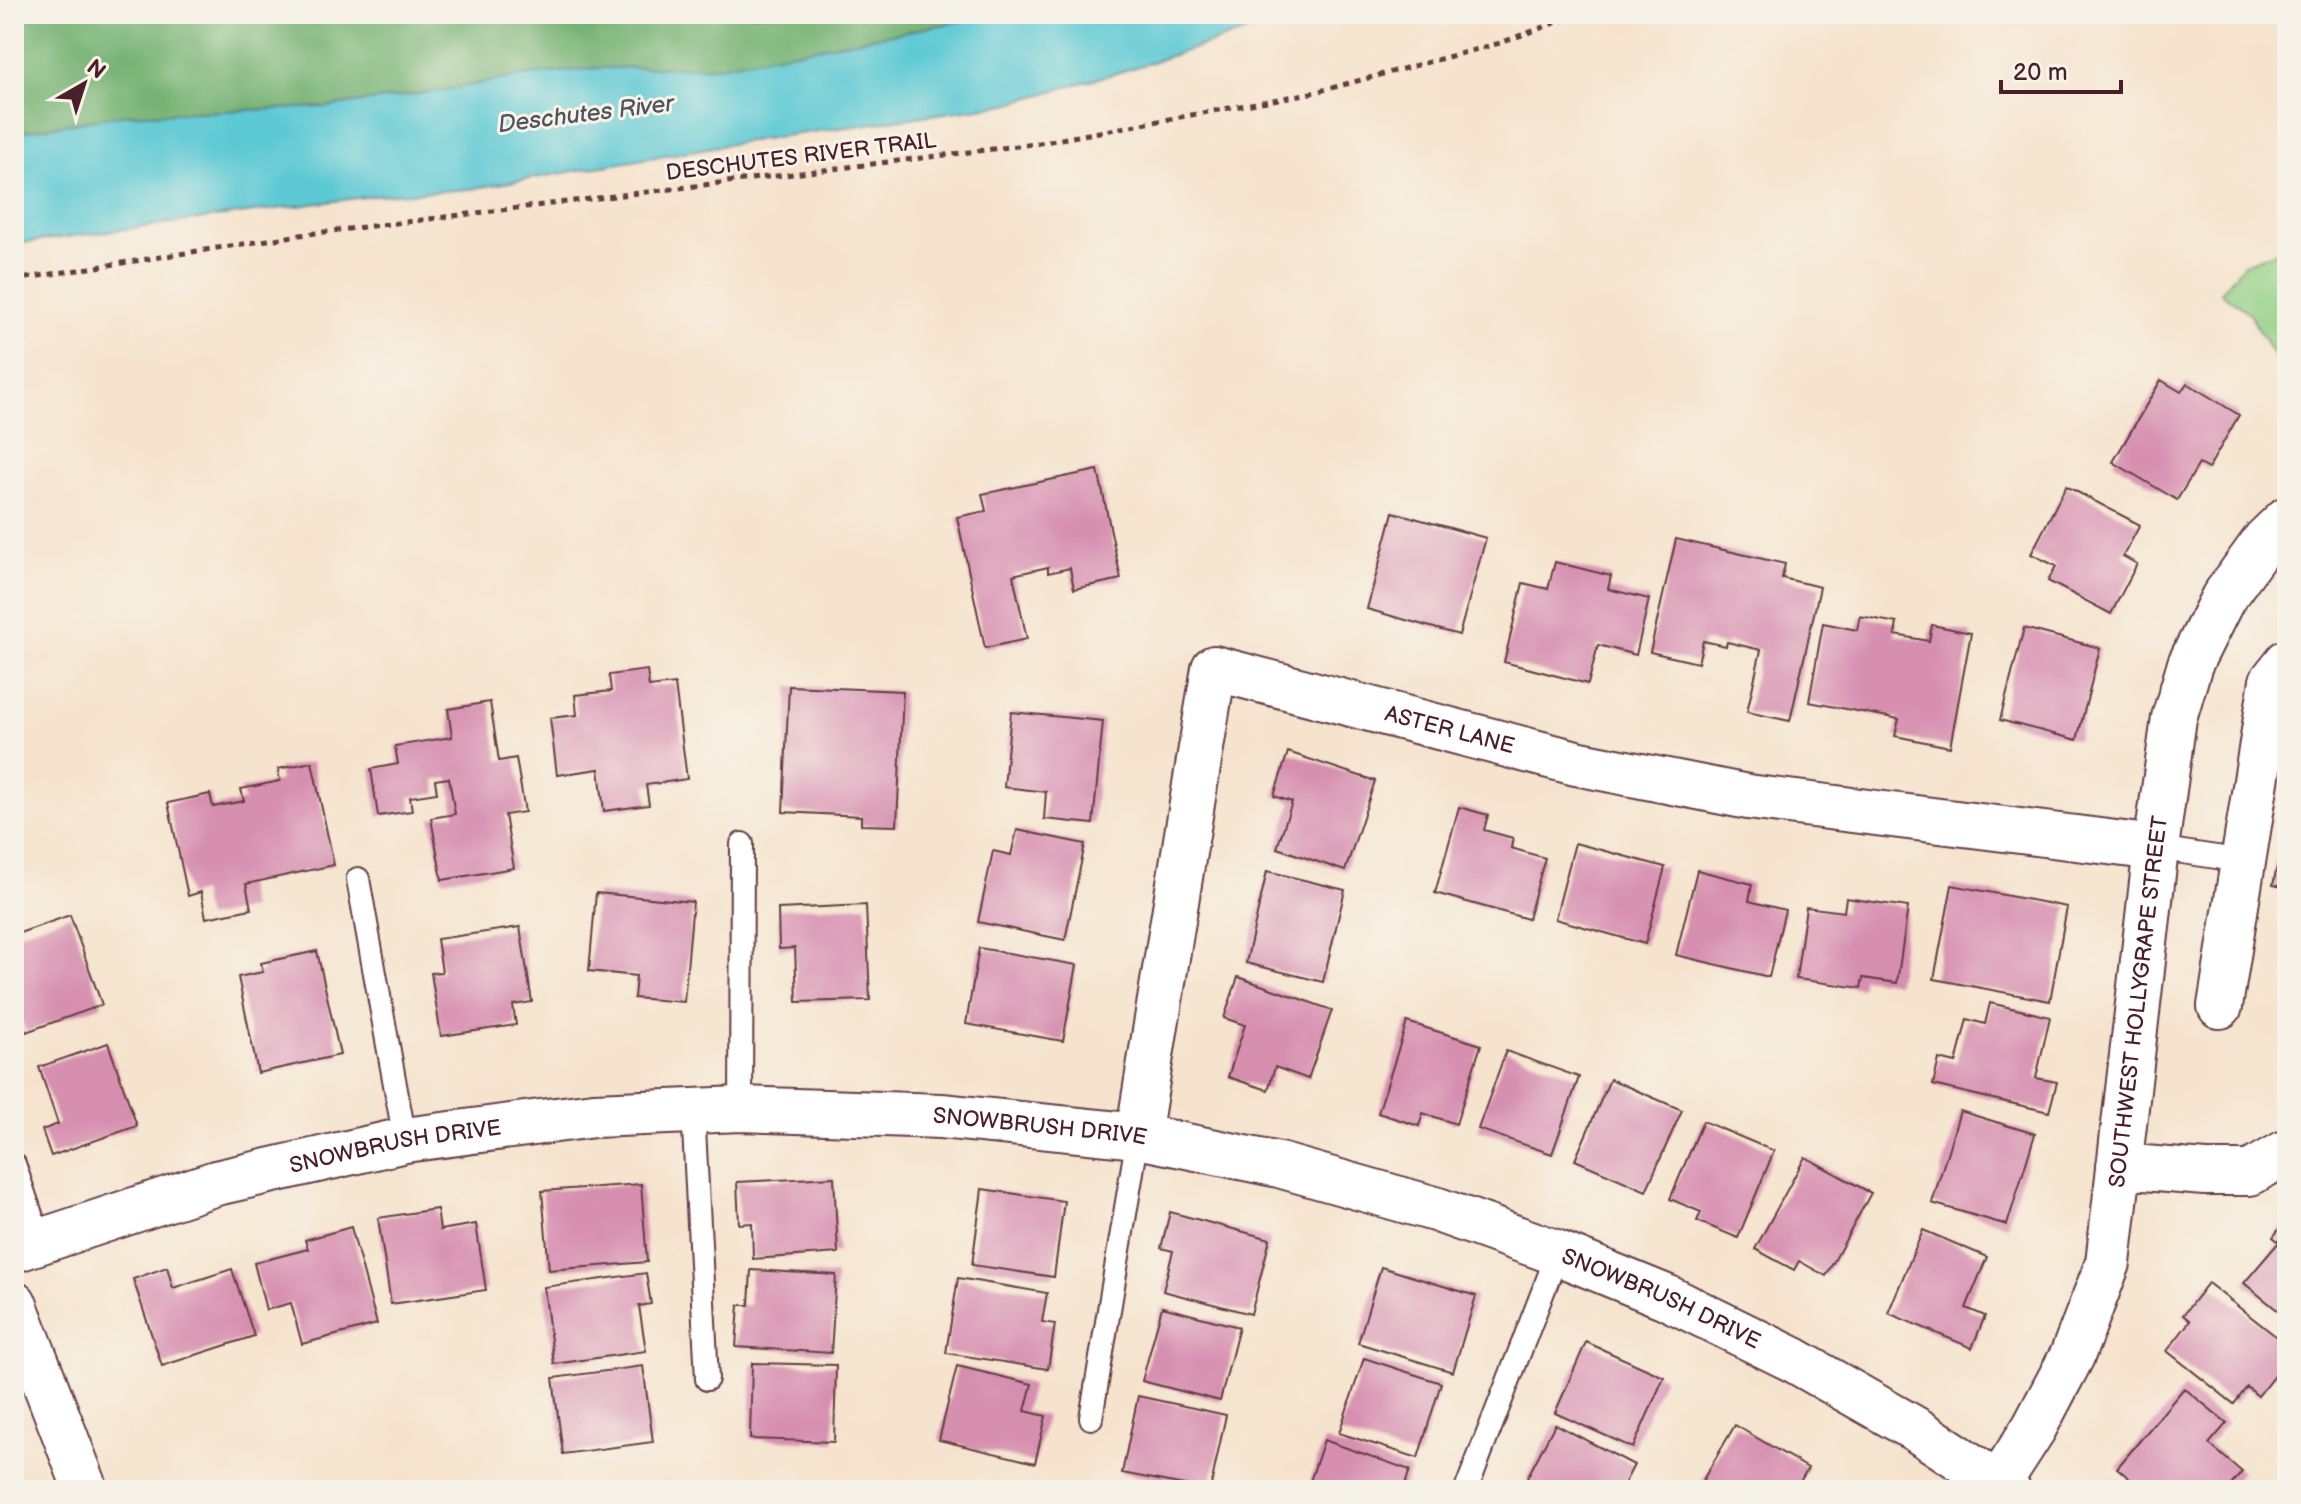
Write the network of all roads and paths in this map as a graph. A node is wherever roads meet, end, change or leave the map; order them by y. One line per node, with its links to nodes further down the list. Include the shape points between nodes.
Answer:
1 (1580, 14): 2 (path, DESCHUTES RIVER TRAIL, via 1500,43 1316,92 1034,144 300,235)
2 (14, 280)
3 (2287, 519): 6 (street, SOUTHWEST HOLLYGRAPE STREET, via 2223,598 2190,664 2174,718)
4 (2287, 662): 7 (street, via 2272,681)
5 (742, 844): 11 (lane)
6 (2156, 848): 7 (lane); 12 (street, ASTER LANE, via 1748,797 1576,763 1214,668); 16 (street, SOUTHWEST HOLLYGRAPE STREET)
7 (2243, 861): 9 (street)
8 (358, 879): 13 (lane)
9 (2220, 1006)
10 (693, 1109): 11 (street, SNOWBRUSH DRIVE); 13 (street, SNOWBRUSH DRIVE, via 594,1115); 20 (lane)
11 (741, 1109): 12 (street, SNOWBRUSH DRIVE, via 941,1116)
12 (1138, 1136): 18 (street, SNOWBRUSH DRIVE, via 1293,1169 1435,1209); 21 (lane)
13 (405, 1140): 17 (street, SNOWBRUSH DRIVE, via 216,1183)
14 (2287, 1152): 16 (street, via 2250,1173)
15 (14, 1164): 17 (lane)
16 (2119, 1166): 22 (street, SOUTHWEST HOLLYGRAPE STREET, via 2108,1263 2072,1356)
17 (27, 1245)
18 (1558, 1253): 22 (street, SNOWBRUSH DRIVE, via 1666,1297 1794,1360 1917,1430); 24 (lane)
19 (14, 1303): 23 (street)
20 (707, 1379)
21 (1091, 1418)
22 (2000, 1488)
23 (86, 1490)
24 (1466, 1490)

